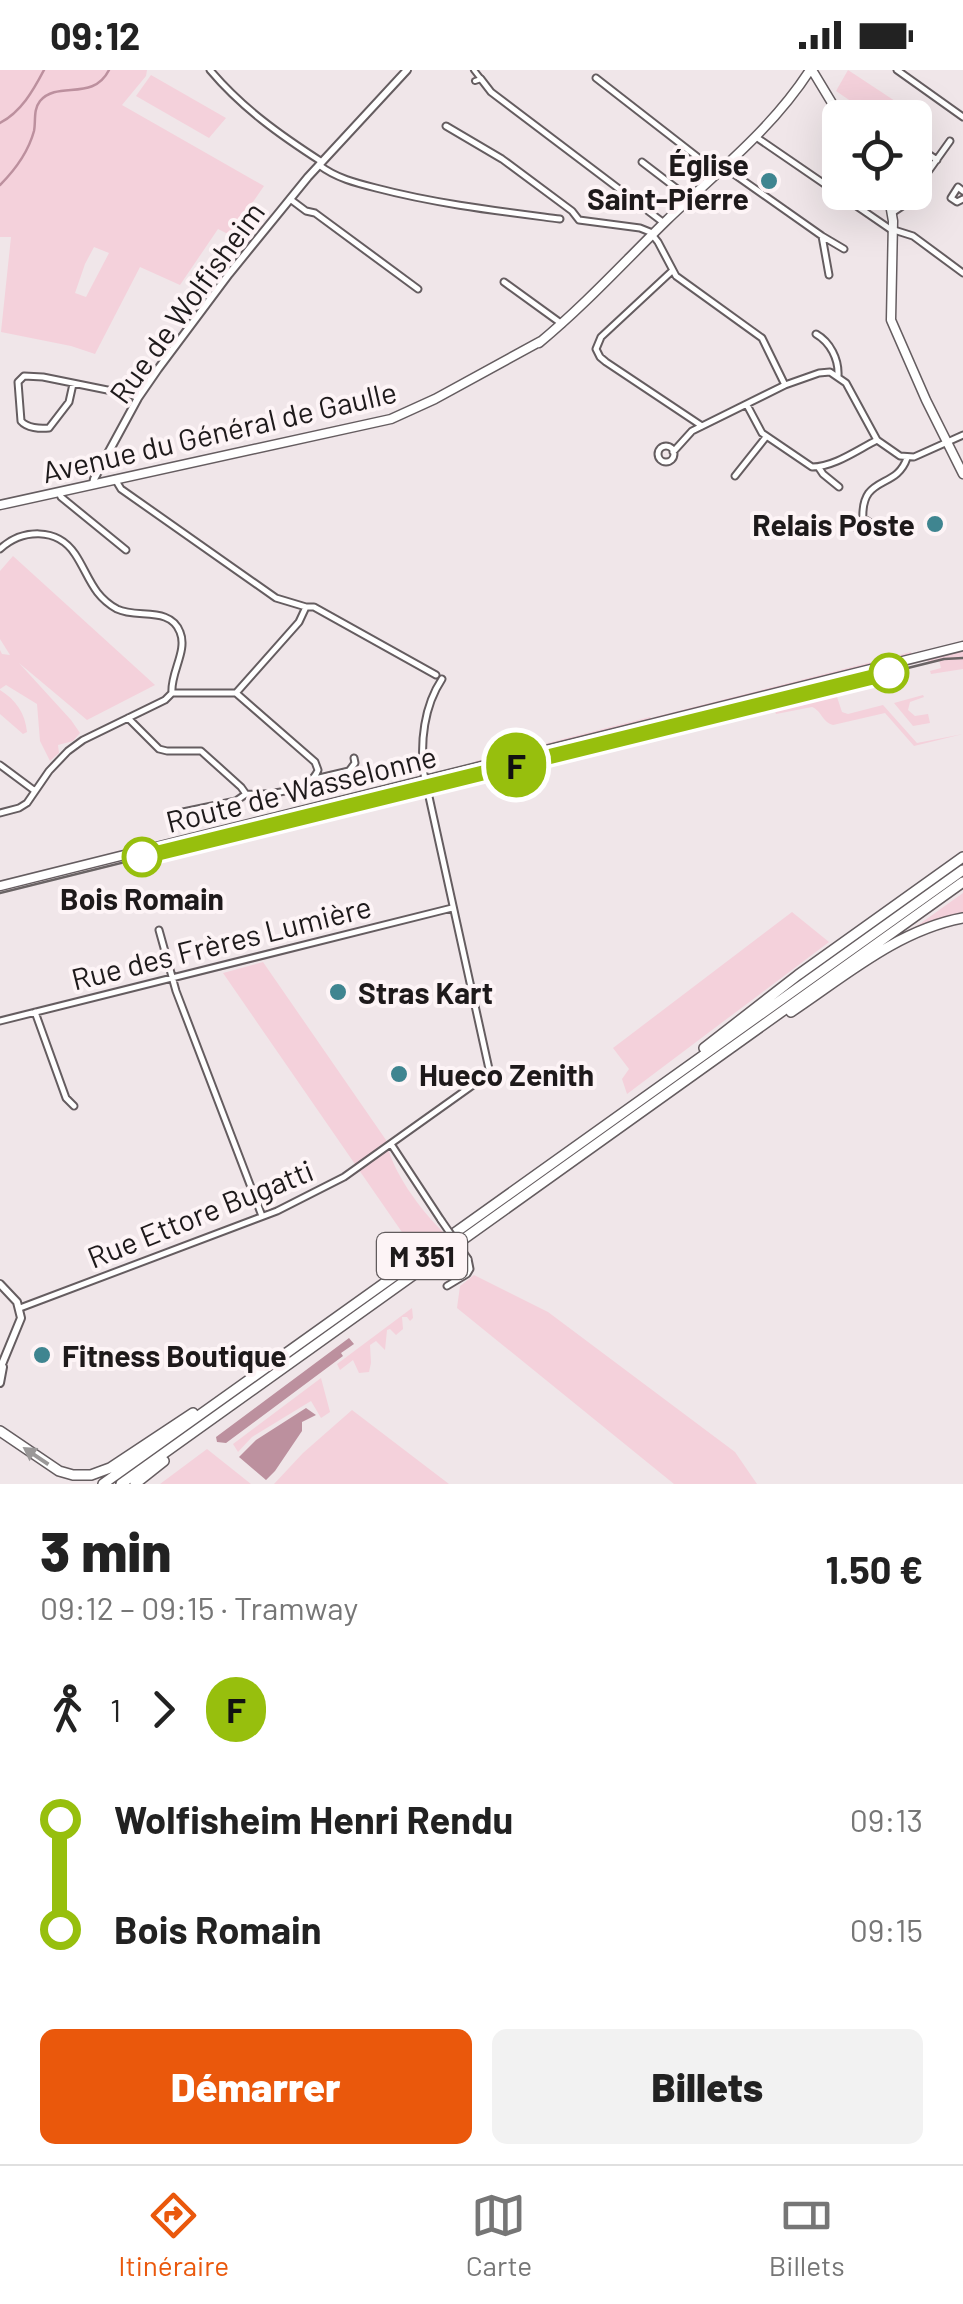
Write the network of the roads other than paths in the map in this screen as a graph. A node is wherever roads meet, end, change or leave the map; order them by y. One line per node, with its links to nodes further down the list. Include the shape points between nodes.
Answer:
1 (210, 70): 16 (street, via 259,119)
2 (407, 70): 16 (street, Rue de Wolfisheim)
3 (474, 70): 7 (street)
4 (811, 70): 8 (main road); 11 (main road, Avenue du Général de Gaulle)
5 (897, 70): 9 (street)
6 (596, 78): 18 (street)
7 (478, 80): 27 (street)
8 (830, 100)
9 (963, 116)
10 (446, 126): 29 (street, via 502,159 579,220)
11 (756, 136): 18 (main road, Avenue du Général de Gaulle); 28 (street)
12 (950, 142): 14 (street)
13 (932, 157): 14 (street)
14 (936, 160): 17 (street)
15 (642, 162): 22 (street)
16 (320, 164): 21 (street, Rue de Wolfisheim); 26 (street, via 360,185 406,197)
17 (932, 166)
18 (721, 170): 22 (main road, Avenue du Général de Gaulle); 30 (street)
19 (961, 186): 20 (street, via 951,198)
20 (963, 198)
21 (289, 200): 36 (street); 42 (street, Rue de Wolfisheim)
22 (691, 200): 27 (main road, Avenue du Général de Gaulle)
23 (892, 210): 25 (main road)
24 (896, 210): 25 (street)
25 (892, 213): 28 (main road)
26 (560, 219)
27 (664, 223): 29 (main road, Avenue du Général de Gaulle)
28 (893, 230): 33 (street, via 914,236); 48 (main road, via 891,320)
29 (653, 235): 32 (street); 37 (main road, Avenue du Général de Gaulle)
30 (822, 236): 31 (street); 34 (street)
31 (844, 249)
32 (672, 271): 41 (street, via 762,338); 44 (street, via 596,349)
33 (963, 273)
34 (829, 275)
35 (504, 282): 37 (street)
36 (418, 289)
37 (562, 324): 54 (main road, Avenue du Général de Gaulle, via 391,419)
38 (816, 334): 39 (street, via 826,340)
39 (838, 376): 41 (street, via 818,373); 47 (street)
40 (73, 384): 40 (street, via 20,378 24,424 49,428 70,402); 42 (street)
41 (785, 385): 43 (street)
42 (138, 398): 55 (street, Rue de Wolfisheim)
43 (747, 405): 44 (street); 46 (street)
44 (702, 426): 49 (street)
45 (963, 435): 48 (street)
46 (766, 437): 51 (street); 53 (street)
47 (877, 440): 50 (street); 51 (street)
48 (948, 442): 50 (street); 52 (main road)
49 (674, 452)
50 (906, 458): 59 (street, via 897,474 868,492)
51 (819, 468): 56 (street)
52 (963, 474)
53 (735, 476)
54 (115, 479): 55 (main road, Avenue du Général de Gaulle); 62 (street, via 120,489 276,598)
55 (93, 484): 57 (main road, Avenue du Général de Gaulle)
56 (840, 487)
57 (59, 492): 58 (main road, Avenue du Général de Gaulle); 61 (street)
58 (0, 505)
59 (863, 521)
60 (0, 549): 64 (street, via 23,534 56,538 76,555 105,601 122,612 170,619 181,635)
61 (126, 550)
62 (306, 607): 65 (street); 70 (street, via 439,677 429,702)
63 (963, 646): 70 (main road, Route de Wasselonne)
64 (172, 693): 65 (street); 66 (street)
65 (236, 693): 69 (street, via 315,762)
66 (128, 718): 71 (street, via 68,751); 72 (street, via 160,749 201,751)
67 (354, 758): 69 (street, via 349,771)
68 (0, 764): 71 (street)
69 (315, 779): 72 (street)
70 (425, 781): 78 (main road, Route de Wasselonne); 79 (street)
71 (35, 791): 73 (street, via 18,808)
72 (246, 794): 74 (street)
73 (0, 812)
74 (183, 812)
75 (963, 854): 87 (highway)
76 (963, 870): 87 (highway, M 351)
77 (963, 882): 85 (highway, M 351)
78 (0, 886)
79 (452, 908): 82 (street, Rue des Frères Lumière); 88 (street, Rue Ettore Bugatti, via 489,1069)
80 (963, 918): 85 (highway, via 900,940)
81 (158, 930): 82 (street)
82 (172, 978): 83 (street, Rue des Frères Lumière); 89 (street)
83 (35, 1012): 84 (street, Rue des Frères Lumière); 86 (street)
84 (0, 1021)
85 (715, 1059): 94 (highway, M 351)
86 (74, 1106)
87 (616, 1118): 96 (highway, M 351)
88 (391, 1144): 89 (street, Rue Ettore Bugatti, via 319,1192); 91 (street, bridge, via 468,1259 468,1274)
89 (262, 1216): 92 (street, Rue Ettore Bugatti)
90 (0, 1284): 92 (street)
91 (447, 1286)
92 (20, 1308): 93 (street)
93 (2, 1365): 95 (street)
94 (279, 1371): 99 (highway, M 351); 100 (highway)
95 (0, 1383)
96 (243, 1384): 97 (highway, one-way to 97, via 91,1475 59,1471); 98 (highway, M 351)
97 (0, 1431)
98 (103, 1484)
99 (121, 1484)
100 (135, 1484)

